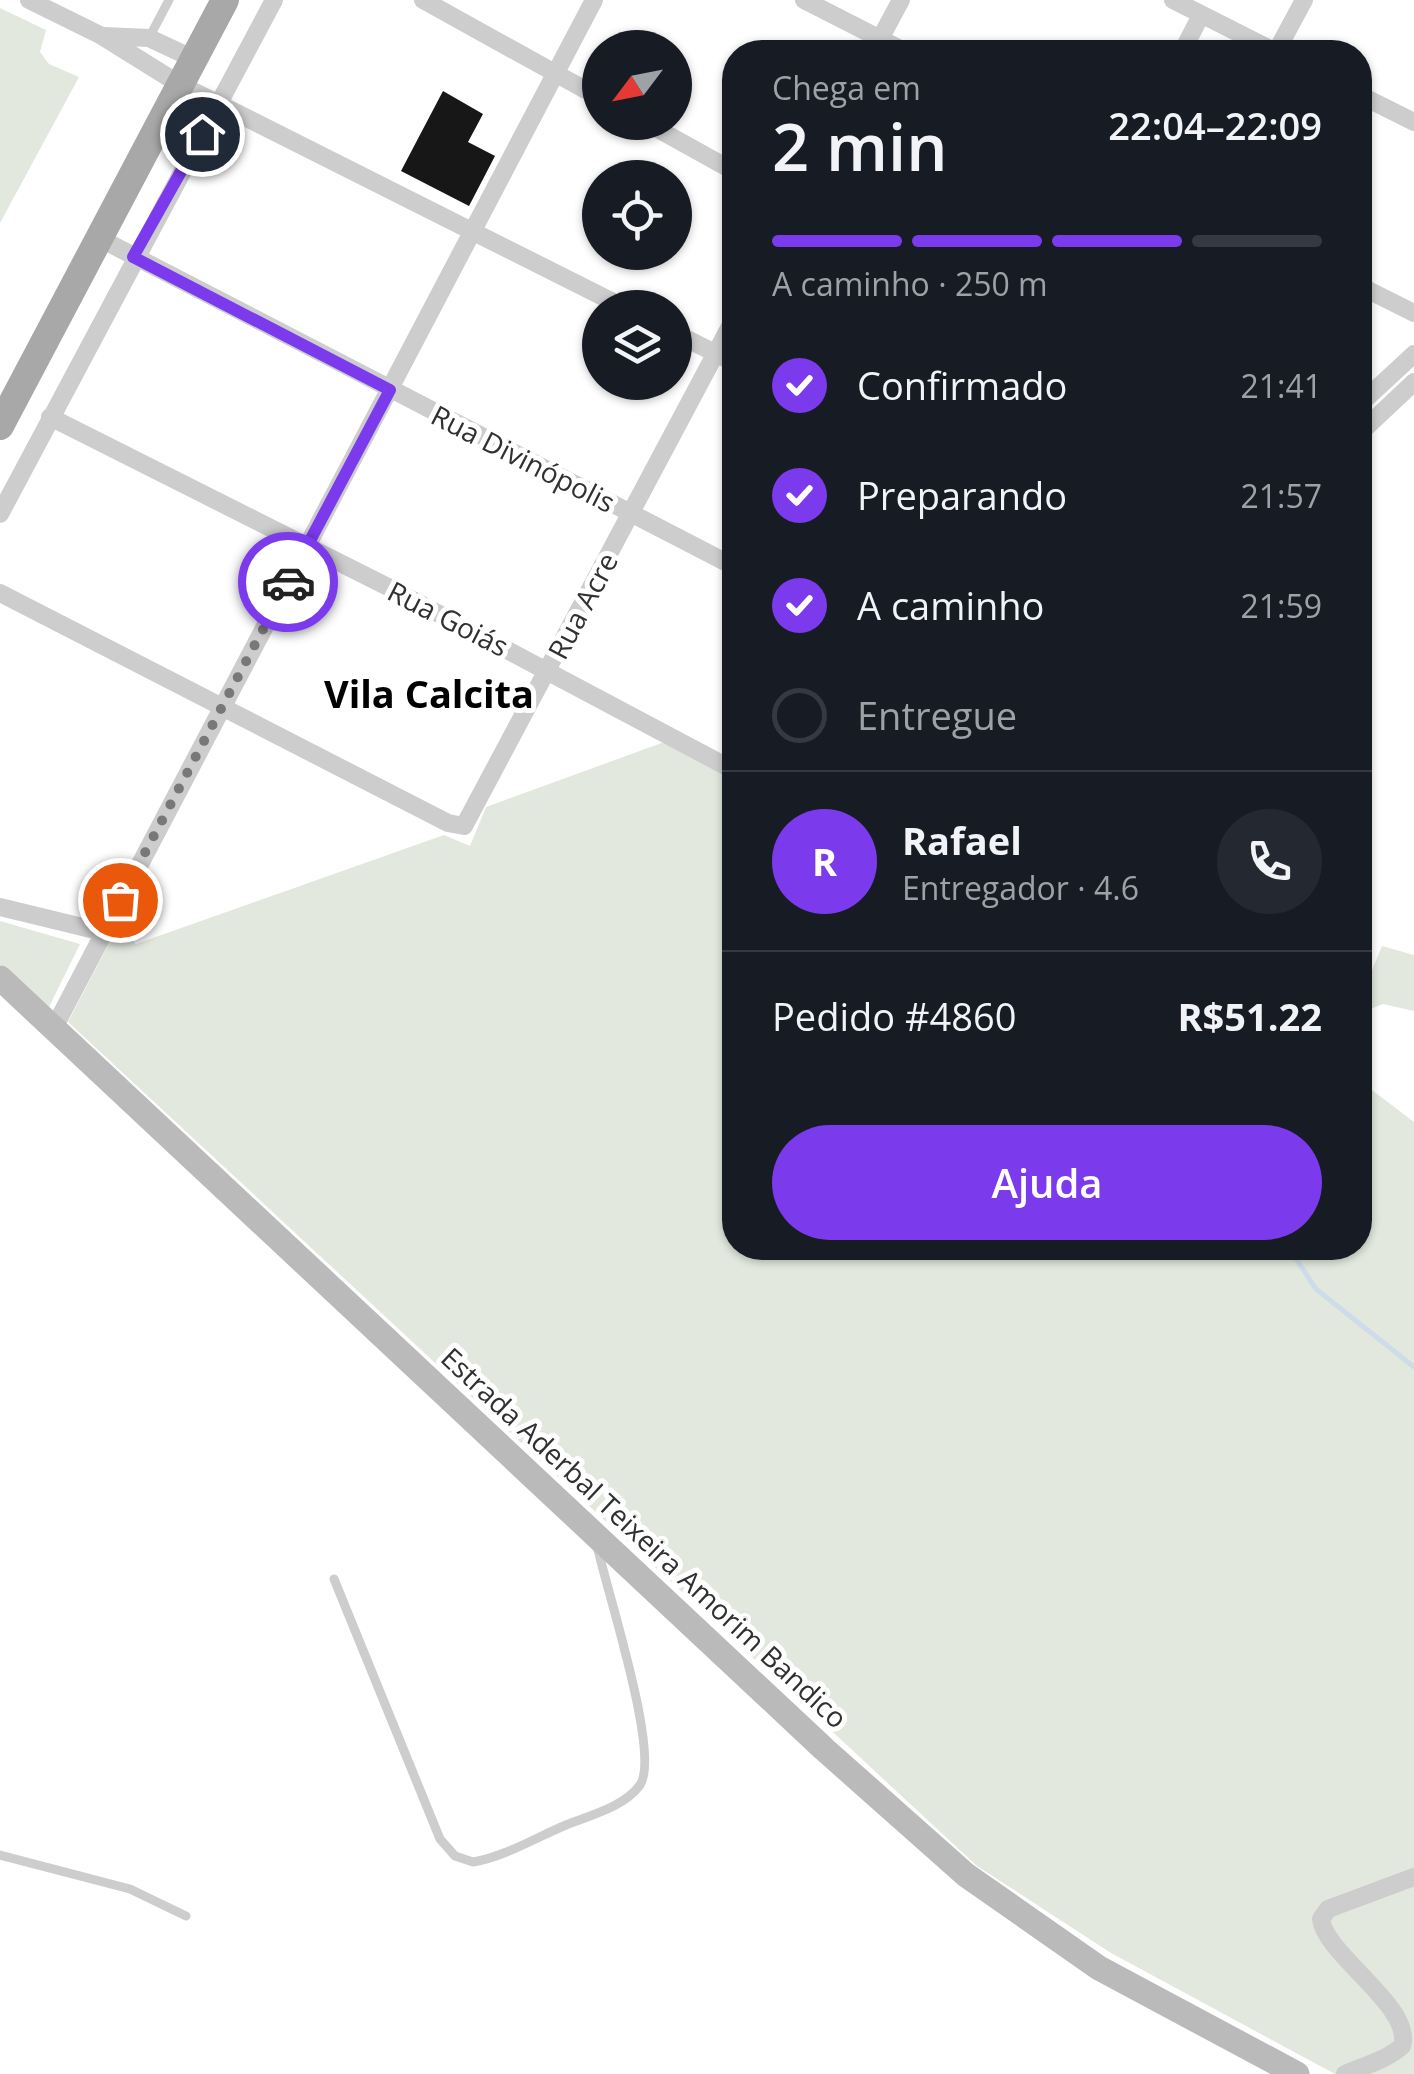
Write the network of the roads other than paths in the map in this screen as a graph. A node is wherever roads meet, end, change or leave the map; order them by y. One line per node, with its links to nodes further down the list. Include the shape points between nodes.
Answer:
1 (29, 0): 12 (street)
2 (169, 0): 13 (lane)
3 (225, 0): 19 (main road)
4 (274, 0): 24 (street)
5 (423, 0): 20 (street)
6 (594, 0): 20 (street)
7 (804, 0): 14 (street)
8 (901, 0): 15 (street)
9 (1173, 0): 11 (street)
10 (1304, 0): 18 (street)
11 (1201, 15): 16 (street); 17 (street)
12 (102, 36): 13 (street); 21 (street)
13 (149, 38): 19 (street)
14 (867, 40)
15 (880, 40)
16 (1188, 40)
17 (1252, 40)
18 (1282, 40)
19 (194, 59): 21 (main road)
20 (556, 74): 22 (street); 28 (street)
21 (179, 84): 24 (street); 29 (main road)
22 (582, 88)
23 (1372, 101): 25 (street)
24 (219, 103): 28 (street); 30 (street)
25 (1414, 122)
26 (677, 140): 27 (street)
27 (722, 165)
28 (473, 231): 31 (street); 40 (street)
29 (99, 238): 30 (street, Rua Divinópolis); 44 (main road)
30 (133, 257): 40 (street, Rua Divinópolis); 42 (street)
31 (589, 290)
32 (1372, 292): 33 (street)
33 (1414, 313)
34 (692, 342): 36 (street)
35 (722, 343): 36 (street, Rua Acre)
36 (716, 354): 38 (street); 46 (street, Rua Acre)
37 (1414, 354): 41 (street)
38 (722, 357)
39 (1414, 382): 43 (street)
40 (390, 390): 46 (street, Rua Divinópolis); 47 (street)
41 (1372, 393)
42 (50, 417): 45 (street); 47 (street, Rua Goiás)
43 (1372, 422)
44 (0, 426)
45 (0, 514)
46 (630, 514): 48 (street, Rua Divinópolis); 50 (street, Rua Acre)
47 (307, 546): 50 (street, Rua Goiás); 51 (street)
48 (722, 560)
49 (0, 593): 51 (street)
50 (548, 671): 51 (street, Rua Acre, via 468,822 448,823); 52 (street, Rua Goiás)
51 (222, 706): 54 (street)
52 (722, 764)
53 (0, 907): 54 (street)
54 (104, 932): 56 (street)
55 (0, 978): 56 (main road, Estrada Aderbal Teixeira Amorim Bandico)
56 (55, 1026): 57 (main road, Estrada Aderbal Teixeira Amorim Bandico)
57 (595, 1532): 58 (lane, via 646,1770 624,1800 481,1861 455,1856 440,1839); 62 (main road, Estrada Aderbal Teixeira Amorim Bandico, via 966,1875 1099,1968)
58 (334, 1580)
59 (0, 1855): 61 (lane, via 130,1889)
60 (1414, 1876): 63 (street, via 1328,1909 1320,1919 1327,1936 1396,1999 1410,2022 1404,2044)
61 (186, 1916)
62 (1297, 2074)
63 (1345, 2074)

